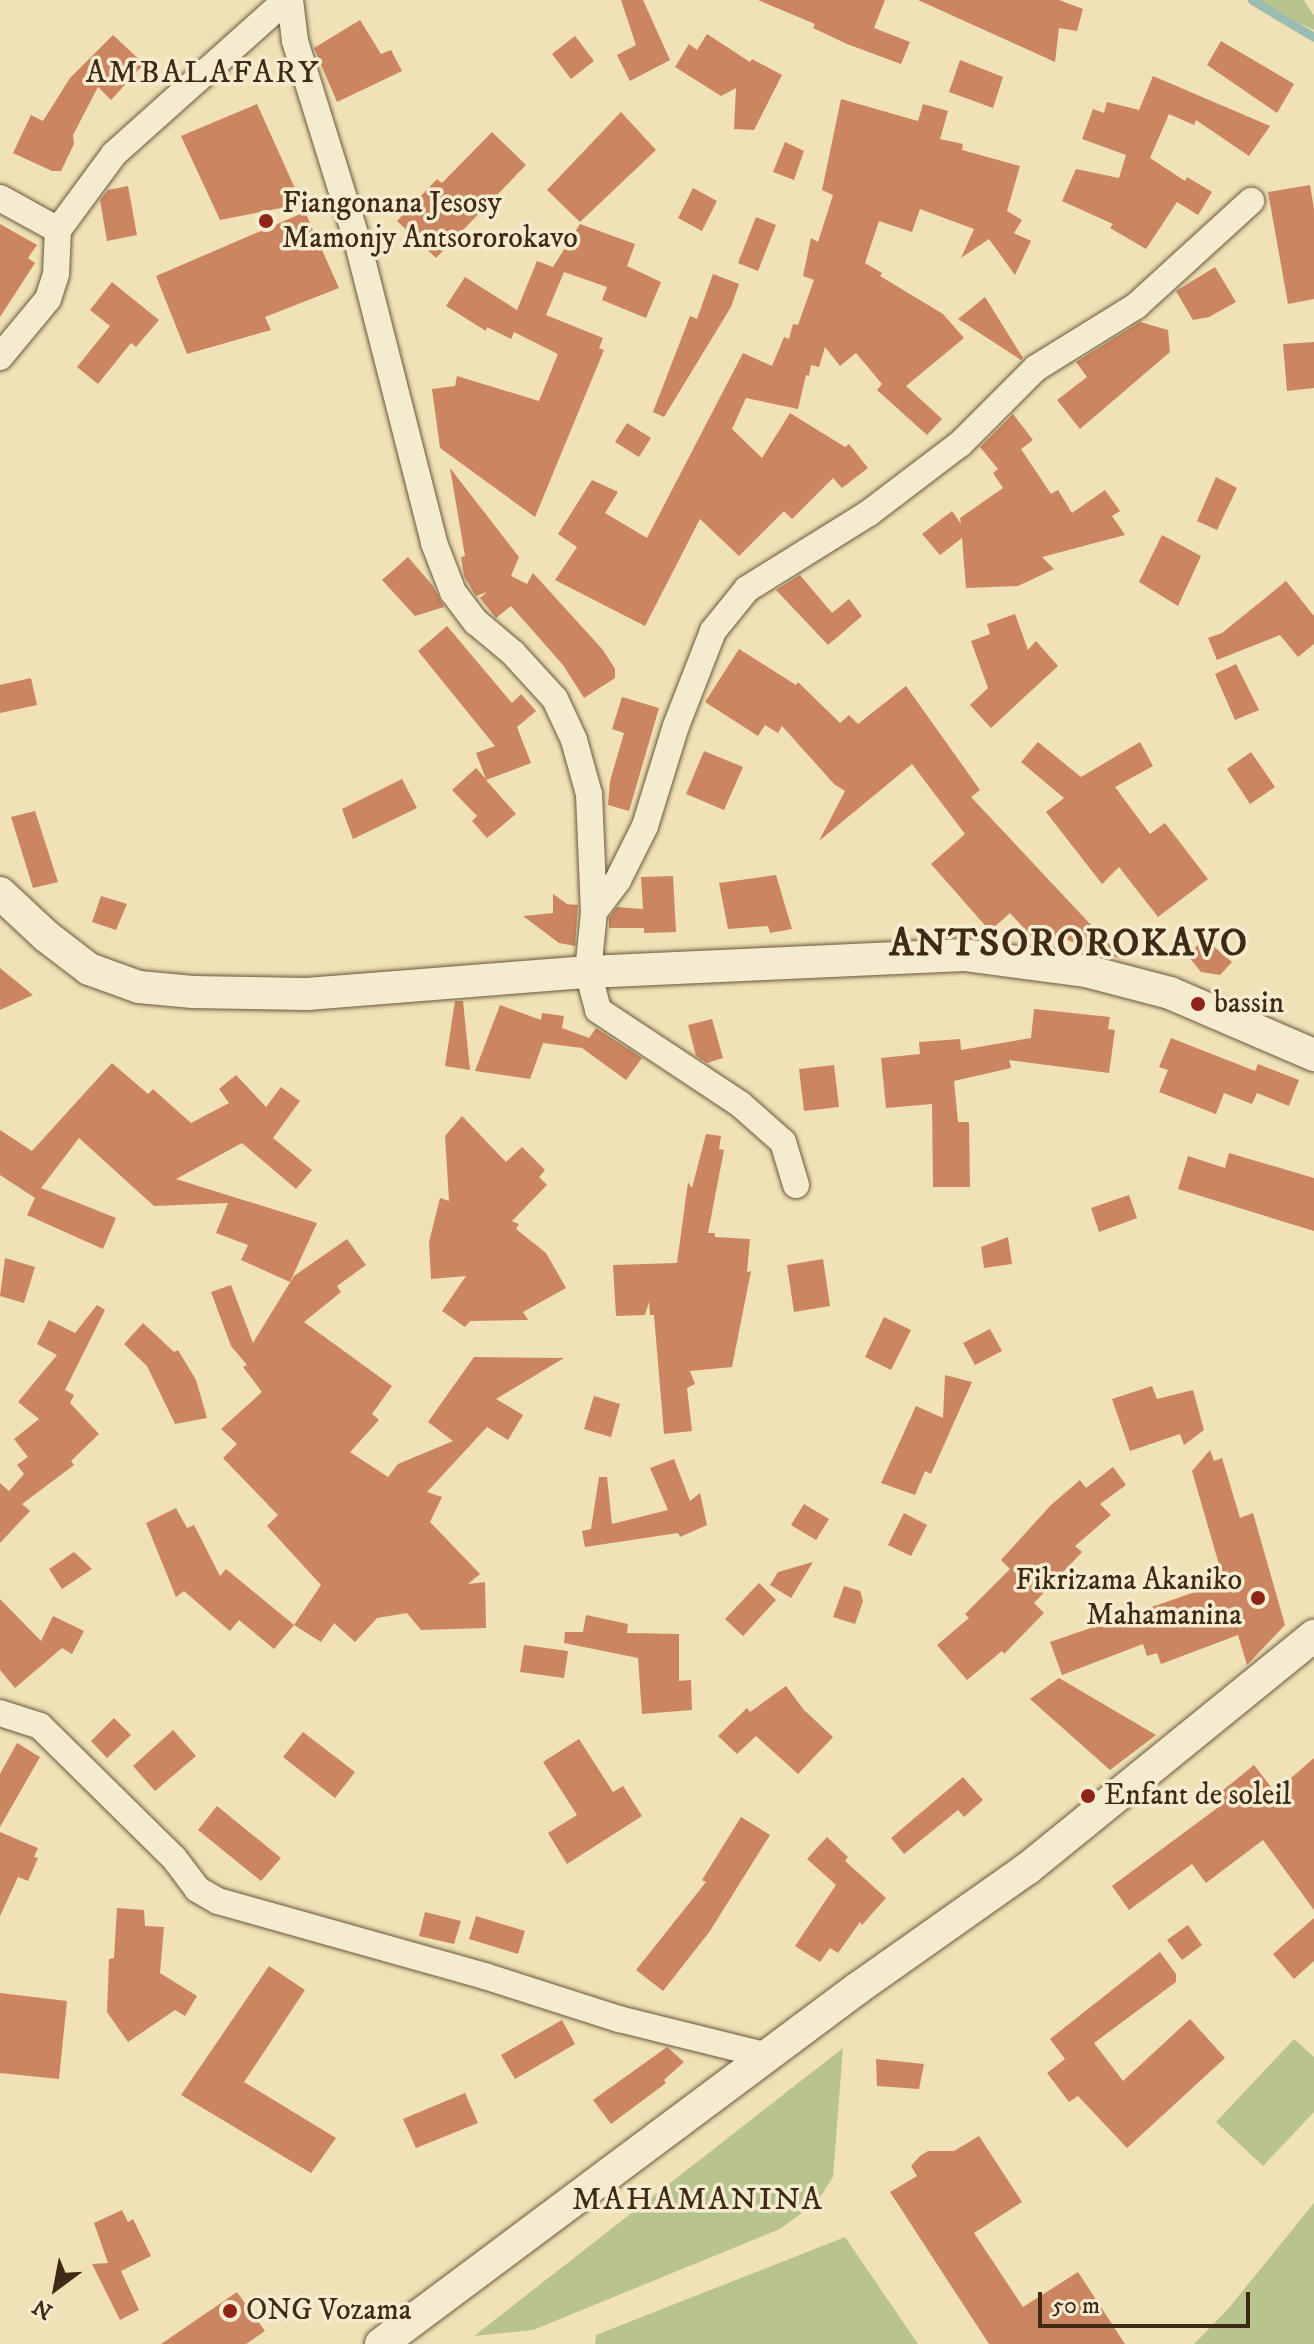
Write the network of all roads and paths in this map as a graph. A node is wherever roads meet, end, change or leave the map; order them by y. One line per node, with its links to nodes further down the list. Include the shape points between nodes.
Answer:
1 (288, 0): 4 (street, via 114,154); 7 (street, via 295,41 357,240 434,543 453,592 476,622 555,699 574,740 589,794)
2 (0, 198): 4 (street)
3 (1251, 201): 7 (street, via 1136,306 1036,368 949,453 869,513 747,589 713,631 645,826 618,880)
4 (58, 230): 5 (street, via 56,274 48,299)
5 (0, 357)
6 (0, 893): 8 (street, via 89,969 139,987 307,994)
7 (594, 912): 8 (street)
8 (588, 972): 9 (street, via 964,955 1086,971 1170,993); 10 (street, via 598,1010 740,1104 783,1142)
9 (1314, 1055)
10 (796, 1185)
11 (1314, 1636): 13 (street, via 1027,1869)
12 (0, 1713): 13 (street, via 40,1726 174,1858 197,1889 218,1901 619,2019)
13 (769, 2056): 14 (street)
14 (381, 2344)

